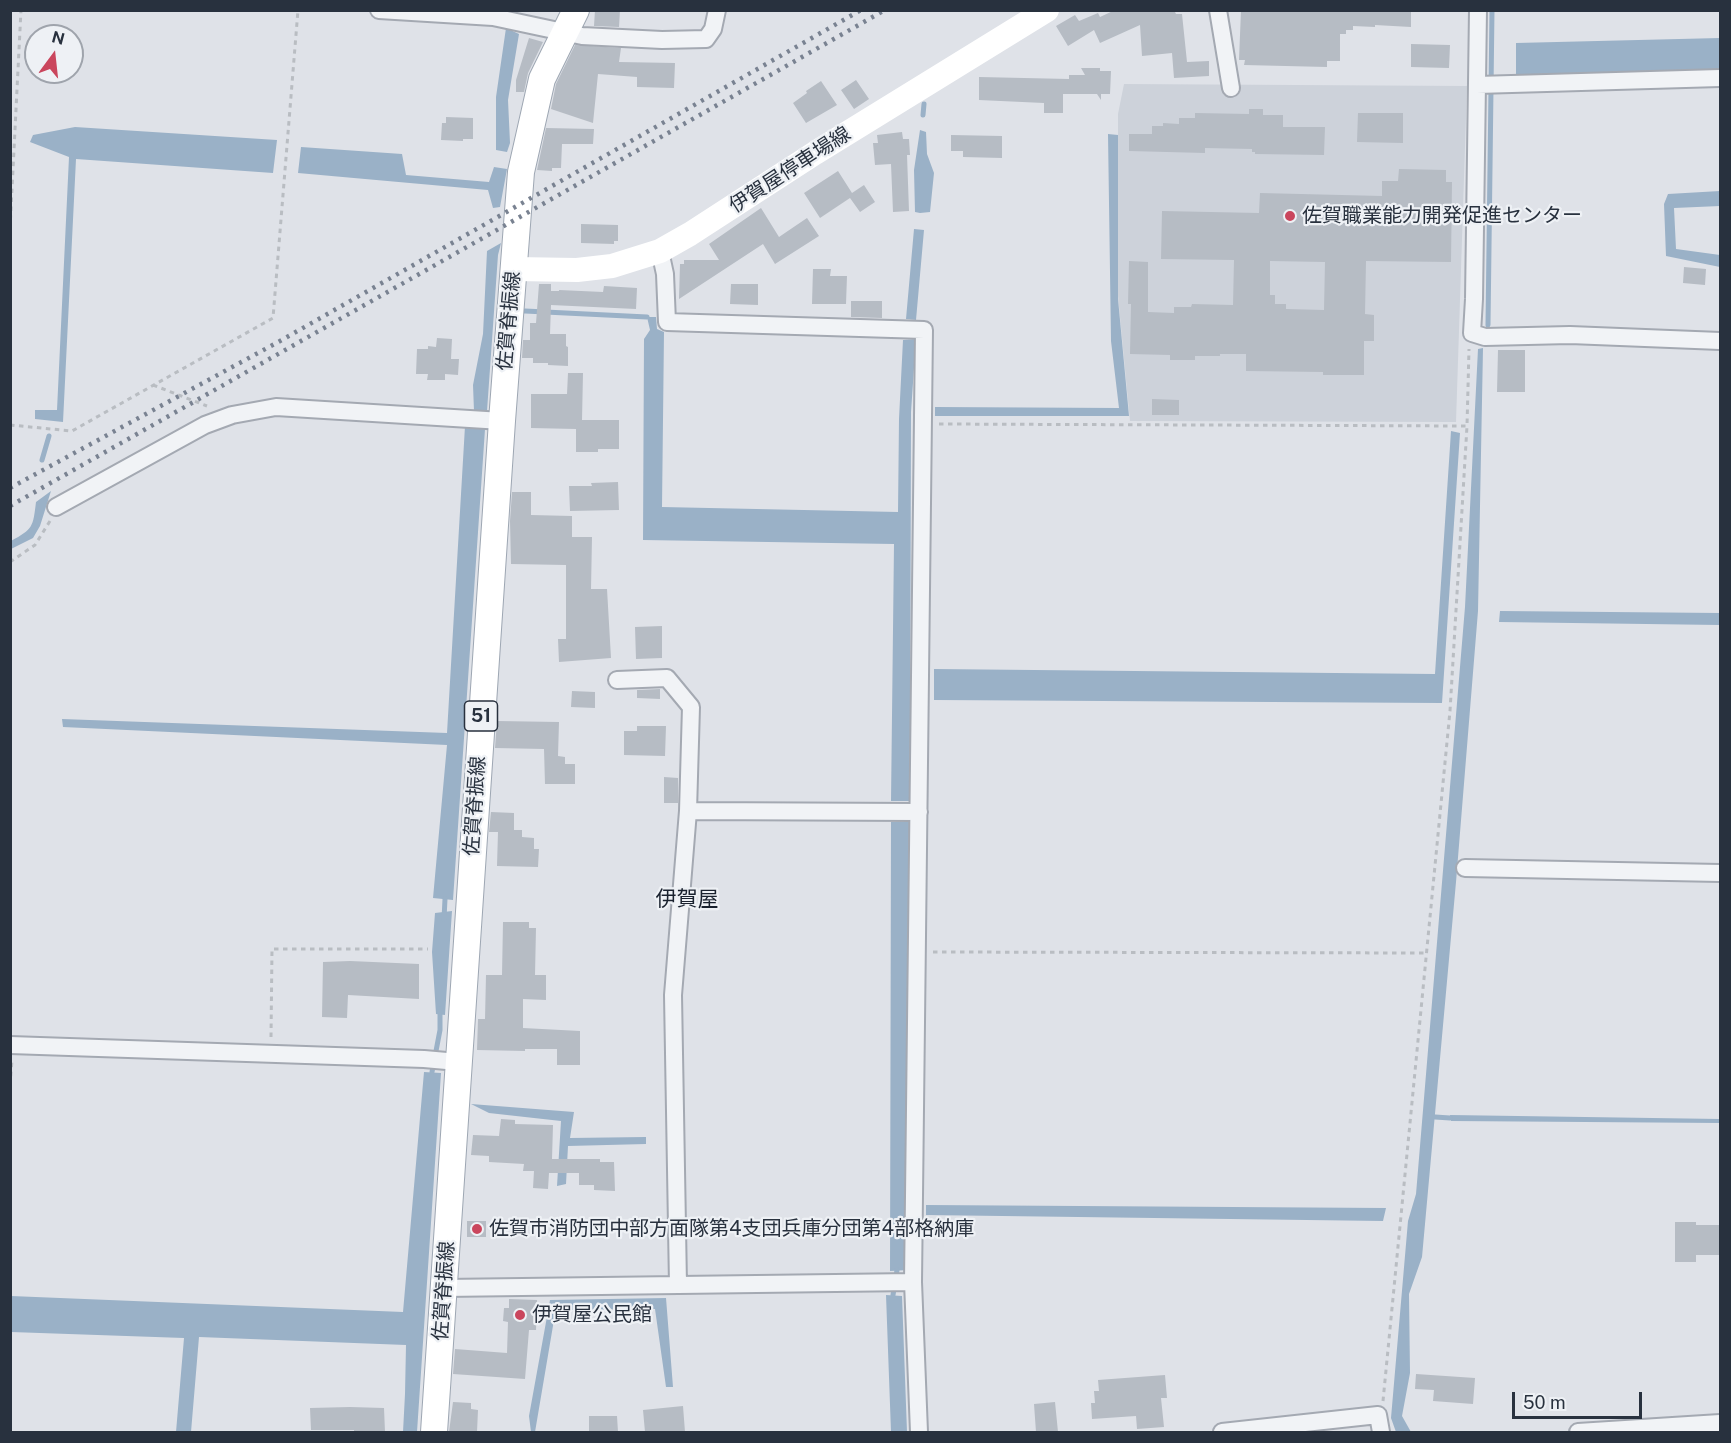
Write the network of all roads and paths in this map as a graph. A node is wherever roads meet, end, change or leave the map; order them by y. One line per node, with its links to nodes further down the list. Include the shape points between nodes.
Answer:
1 (21, 10): 12 (path)
2 (298, 10): 17 (path, via 273,318)
3 (379, 10): 8 (street)
4 (717, 10): 8 (street, via 706,39 582,36)
5 (1047, 10): 13 (main road, 伊賀屋停車場線)
6 (1218, 10): 11 (street)
7 (1478, 10): 10 (street)
8 (571, 21): 14 (main road, 佐賀脊振線 / 51, via 542,79 529,133 521,172)
9 (1720, 78): 10 (street)
10 (1477, 85): 15 (street)
11 (1231, 88)
12 (10, 229)
13 (660, 251): 14 (main road, 伊賀屋停車場線, via 612,266); 20 (street, via 667,322 924,330)
14 (514, 269): 19 (main road, 佐賀脊振線 / 51)
15 (1472, 333): 16 (street, via 1485,337 1570,335); 22 (path)
16 (1720, 341)
17 (153, 385): 18 (path); 21 (path, via 72,430)
18 (207, 406)
19 (502, 421): 23 (street, via 276,407 231,415 205,425); 35 (main road, 佐賀脊振線 / 51)
20 (922, 424): 22 (path); 27 (street)
21 (10, 425)
22 (1467, 426): 32 (path, via 1450,711)
23 (56, 507): 24 (path, via 35,545)
24 (10, 562)
25 (617, 680): 26 (street, via 667,678 691,707)
26 (688, 812): 27 (street); 38 (street, via 673,995)
27 (919, 812): 31 (street)
28 (1465, 868): 29 (street)
29 (1720, 873)
30 (428, 949): 34 (path, via 272,949)
31 (917, 952): 32 (path); 37 (street, via 914,1211)
32 (1427, 953): 40 (path, via 1383,1405)
33 (12, 1045): 34 (street); 36 (path)
34 (270, 1053): 35 (street)
35 (453, 1062): 39 (main road, 佐賀脊振線 / 51)
36 (10, 1085)
37 (901, 1282): 38 (street); 43 (street)
38 (678, 1285): 39 (street)
39 (444, 1288): 42 (main road, 佐賀脊振線 / 51)
40 (1378, 1415): 44 (street); 45 (street)
41 (1720, 1423): 46 (street)
42 (434, 1432)
43 (920, 1432)
44 (1222, 1432)
45 (1381, 1432)
46 (1578, 1432)

